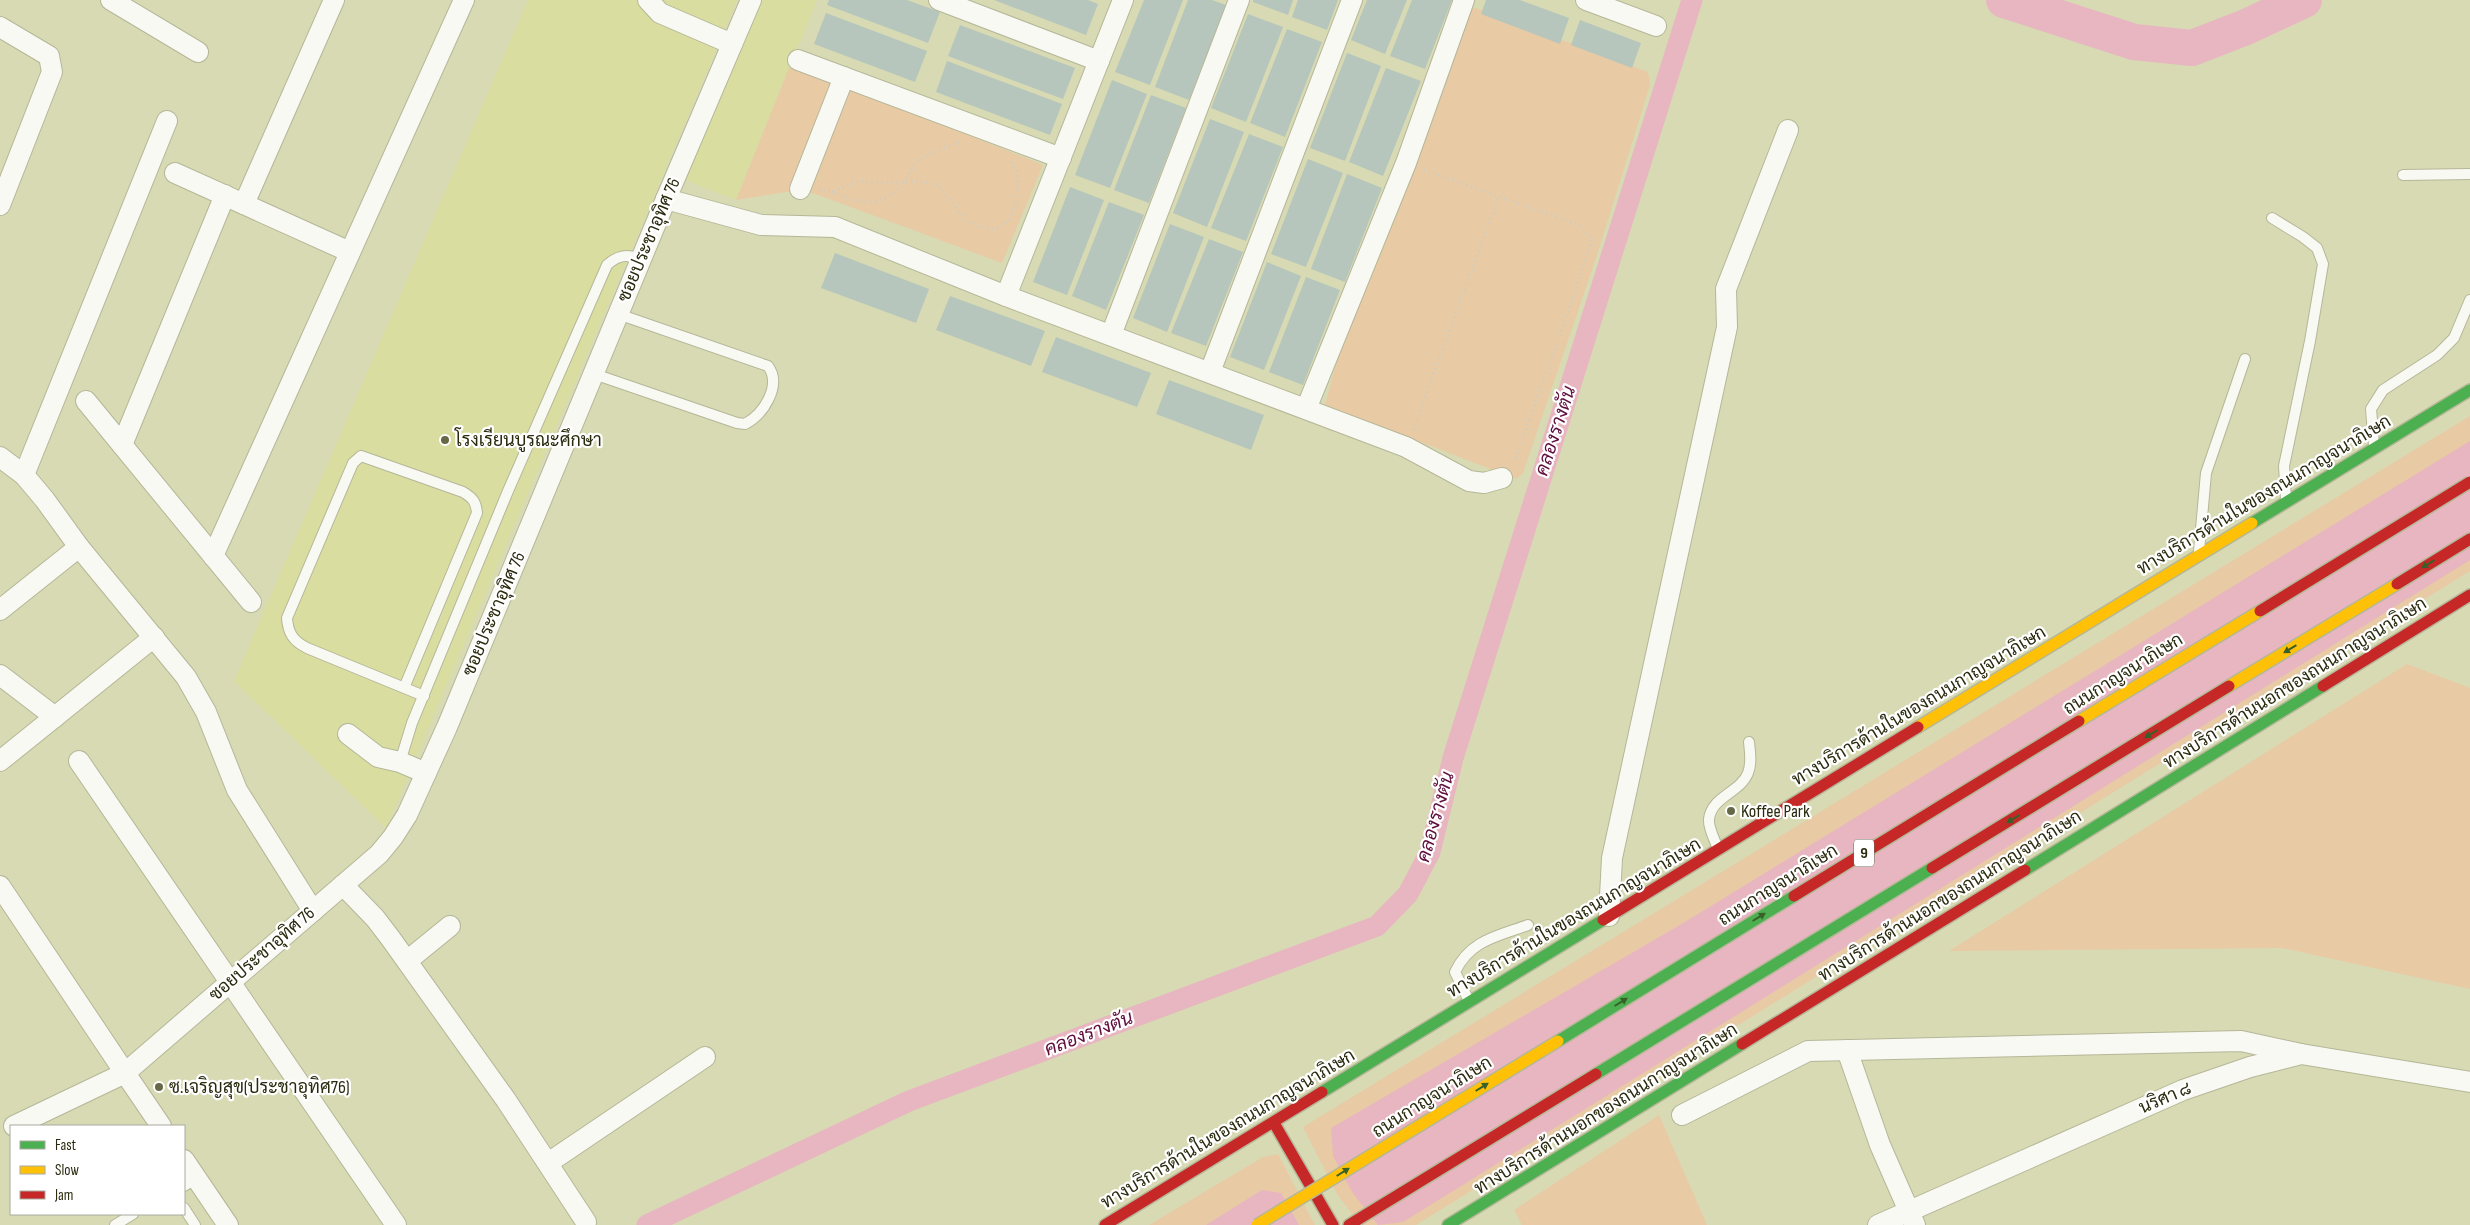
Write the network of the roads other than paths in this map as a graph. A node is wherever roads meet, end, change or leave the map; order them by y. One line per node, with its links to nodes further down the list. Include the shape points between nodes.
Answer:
1 (111, 0): 15 (street)
2 (334, 0): 28 (street)
3 (464, 0): 31 (street)
4 (648, 0): 14 (street, via 660,13)
5 (751, 0): 14 (street, ซอยประชาอุทิศ 76)
6 (938, 0): 17 (street)
7 (1123, 0): 17 (street)
8 (1239, 0): 36 (street)
9 (1352, 0): 38 (street)
10 (1464, 0): 42 (street, via 1406,163)
11 (1586, 0): 12 (street)
12 (1656, 26)
13 (0, 27): 29 (street, via 49,56 52,72)
14 (732, 44): 27 (street, ซอยประชาอุทิศ 76)
15 (198, 52)
16 (798, 60): 18 (street)
17 (1099, 61): 21 (street)
18 (844, 77): 21 (street); 25 (street)
19 (167, 121): 46 (street)
20 (1788, 130): 72 (street, via 1726,289 1727,327 1612,858)
21 (1061, 158): 33 (street)
22 (175, 173): 26 (street)
23 (2403, 174): 24 (lane)
24 (2470, 174)
25 (800, 189)
26 (225, 195): 28 (street); 43 (street)
27 (666, 199): 32 (street, ซอยประชาอุทิศ 76); 33 (street, via 761,225 835,227)
28 (244, 204): 31 (street)
29 (0, 205)
30 (2272, 218): 49 (lane, via 2317,248 2323,264 2284,466)
31 (350, 252): 52 (street)
32 (640, 259): 35 (street, ซอยประชาอุทิศ 76); 60 (lane, via 622,255 607,265 508,491)
33 (1006, 296): 36 (street)
34 (2470, 300): 44 (lane, via 2454,338 2437,355 2383,390 2379,396 2371,409)
35 (618, 314): 39 (street, ซอยประชาอุทิศ 76); 39 (lane, via 768,366 774,384 761,412 745,424 737,424)
36 (1111, 335): 38 (street)
37 (2245, 359): 53 (lane, via 2206,473)
38 (1210, 372): 42 (street)
39 (594, 374): 67 (street, ซอยประชาอุทิศ 76)
40 (2470, 390): 44 (main road, ทางบริการด้านในของถนนกาญจนาภิเษก)
41 (86, 401): 43 (street)
42 (1306, 409): 47 (street, via 1406,447 1469,481 1484,483)
43 (122, 445): 52 (street)
44 (2374, 449): 49 (main road, ทางบริการด้านในของถนนกาญจนาภิเษก)
45 (0, 457): 46 (street)
46 (24, 475): 51 (street)
47 (1502, 478)
48 (2470, 482): 99 (main road, ถนนกาญจนาภิเษก / 9, one-way to 48, bridge)
49 (2286, 502): 53 (main road, ทางบริการด้านในของถนนกาญจนาภิเษก)
50 (2470, 539): 101 (main road, one-way to 101)
51 (79, 547): 56 (street); 57 (street)
52 (213, 556): 55 (street)
53 (2198, 556): 68 (main road, ทางบริการด้านในของถนนกาญจนาภิเษก)
54 (2470, 595): 102 (main road, ทางบริการด้านนอกของถนนกาญจนาภิเษก)
55 (251, 602)
56 (0, 610)
57 (154, 637): 61 (street); 71 (street, via 186,677 206,712 241,797)
58 (0, 675): 61 (street)
59 (404, 688): 59 (lane, via 307,648 296,642 288,629 287,618 353,463 361,456 463,492 476,504 477,513); 60 (lane)
60 (424, 696): 66 (lane)
61 (55, 717): 64 (street)
62 (348, 734): 66 (street, via 378,756)
63 (1749, 742): 68 (lane, via 1751,764 1748,774 1713,805 1709,821)
64 (0, 761)
65 (79, 761): 76 (street)
66 (400, 762): 67 (street)
67 (426, 773): 69 (street, ซอยประชาอุทิศ 76, via 393,837)
68 (1718, 850): 72 (main road, ทางบริการด้านในของถนนกาญจนาภิเษก)
69 (343, 885): 71 (street, ซอยประชาอุทิศ 76); 75 (street, via 381,925)
70 (0, 886): 81 (street)
71 (312, 910): 76 (street, ซอยประชาอุทิศ 76)
72 (1609, 916): 77 (main road, ทางบริการด้านในของถนนกาญจนาภิเษก)
73 (1528, 925): 77 (lane, via 1475,945 1461,959 1455,972)
74 (450, 926): 75 (street)
75 (406, 960): 87 (street)
76 (230, 981): 81 (street, ซอยประชาอุทิศ 76); 97 (street)
77 (1470, 1002): 84 (main road, ทางบริการด้านในของถนนกาญจนาภิเษก)
78 (1847, 1050): 79 (street, via 2241,1041); 83 (street, via 1808,1051); 92 (street, via 1880,1145)
79 (2300, 1054): 82 (street, นริศา ๘); 92 (street, นริศา ๘, via 2183,1090)
80 (705, 1057): 87 (street)
81 (125, 1073): 85 (street, ซอยประชาอุทิศ 76); 86 (street)
82 (2470, 1082)
83 (1682, 1115)
84 (1274, 1122): 98 (main road, ทางบริการด้านในของถนนกาญจนาภิเษก); 100 (main road)
85 (16, 1125)
86 (160, 1125)
87 (548, 1163): 93 (street)
88 (185, 1164): 89 (street)
89 (190, 1182): 96 (street)
90 (185, 1210): 95 (lane)
91 (130, 1215): 94 (lane)
92 (1912, 1218): 103 (street, นริศา ๘)
93 (586, 1222)
94 (115, 1225)
95 (194, 1225)
96 (228, 1225)
97 (396, 1225)
98 (1105, 1225)
99 (1257, 1225)
100 (1333, 1225)
101 (1349, 1225)
102 (1448, 1225)
103 (1878, 1225)

